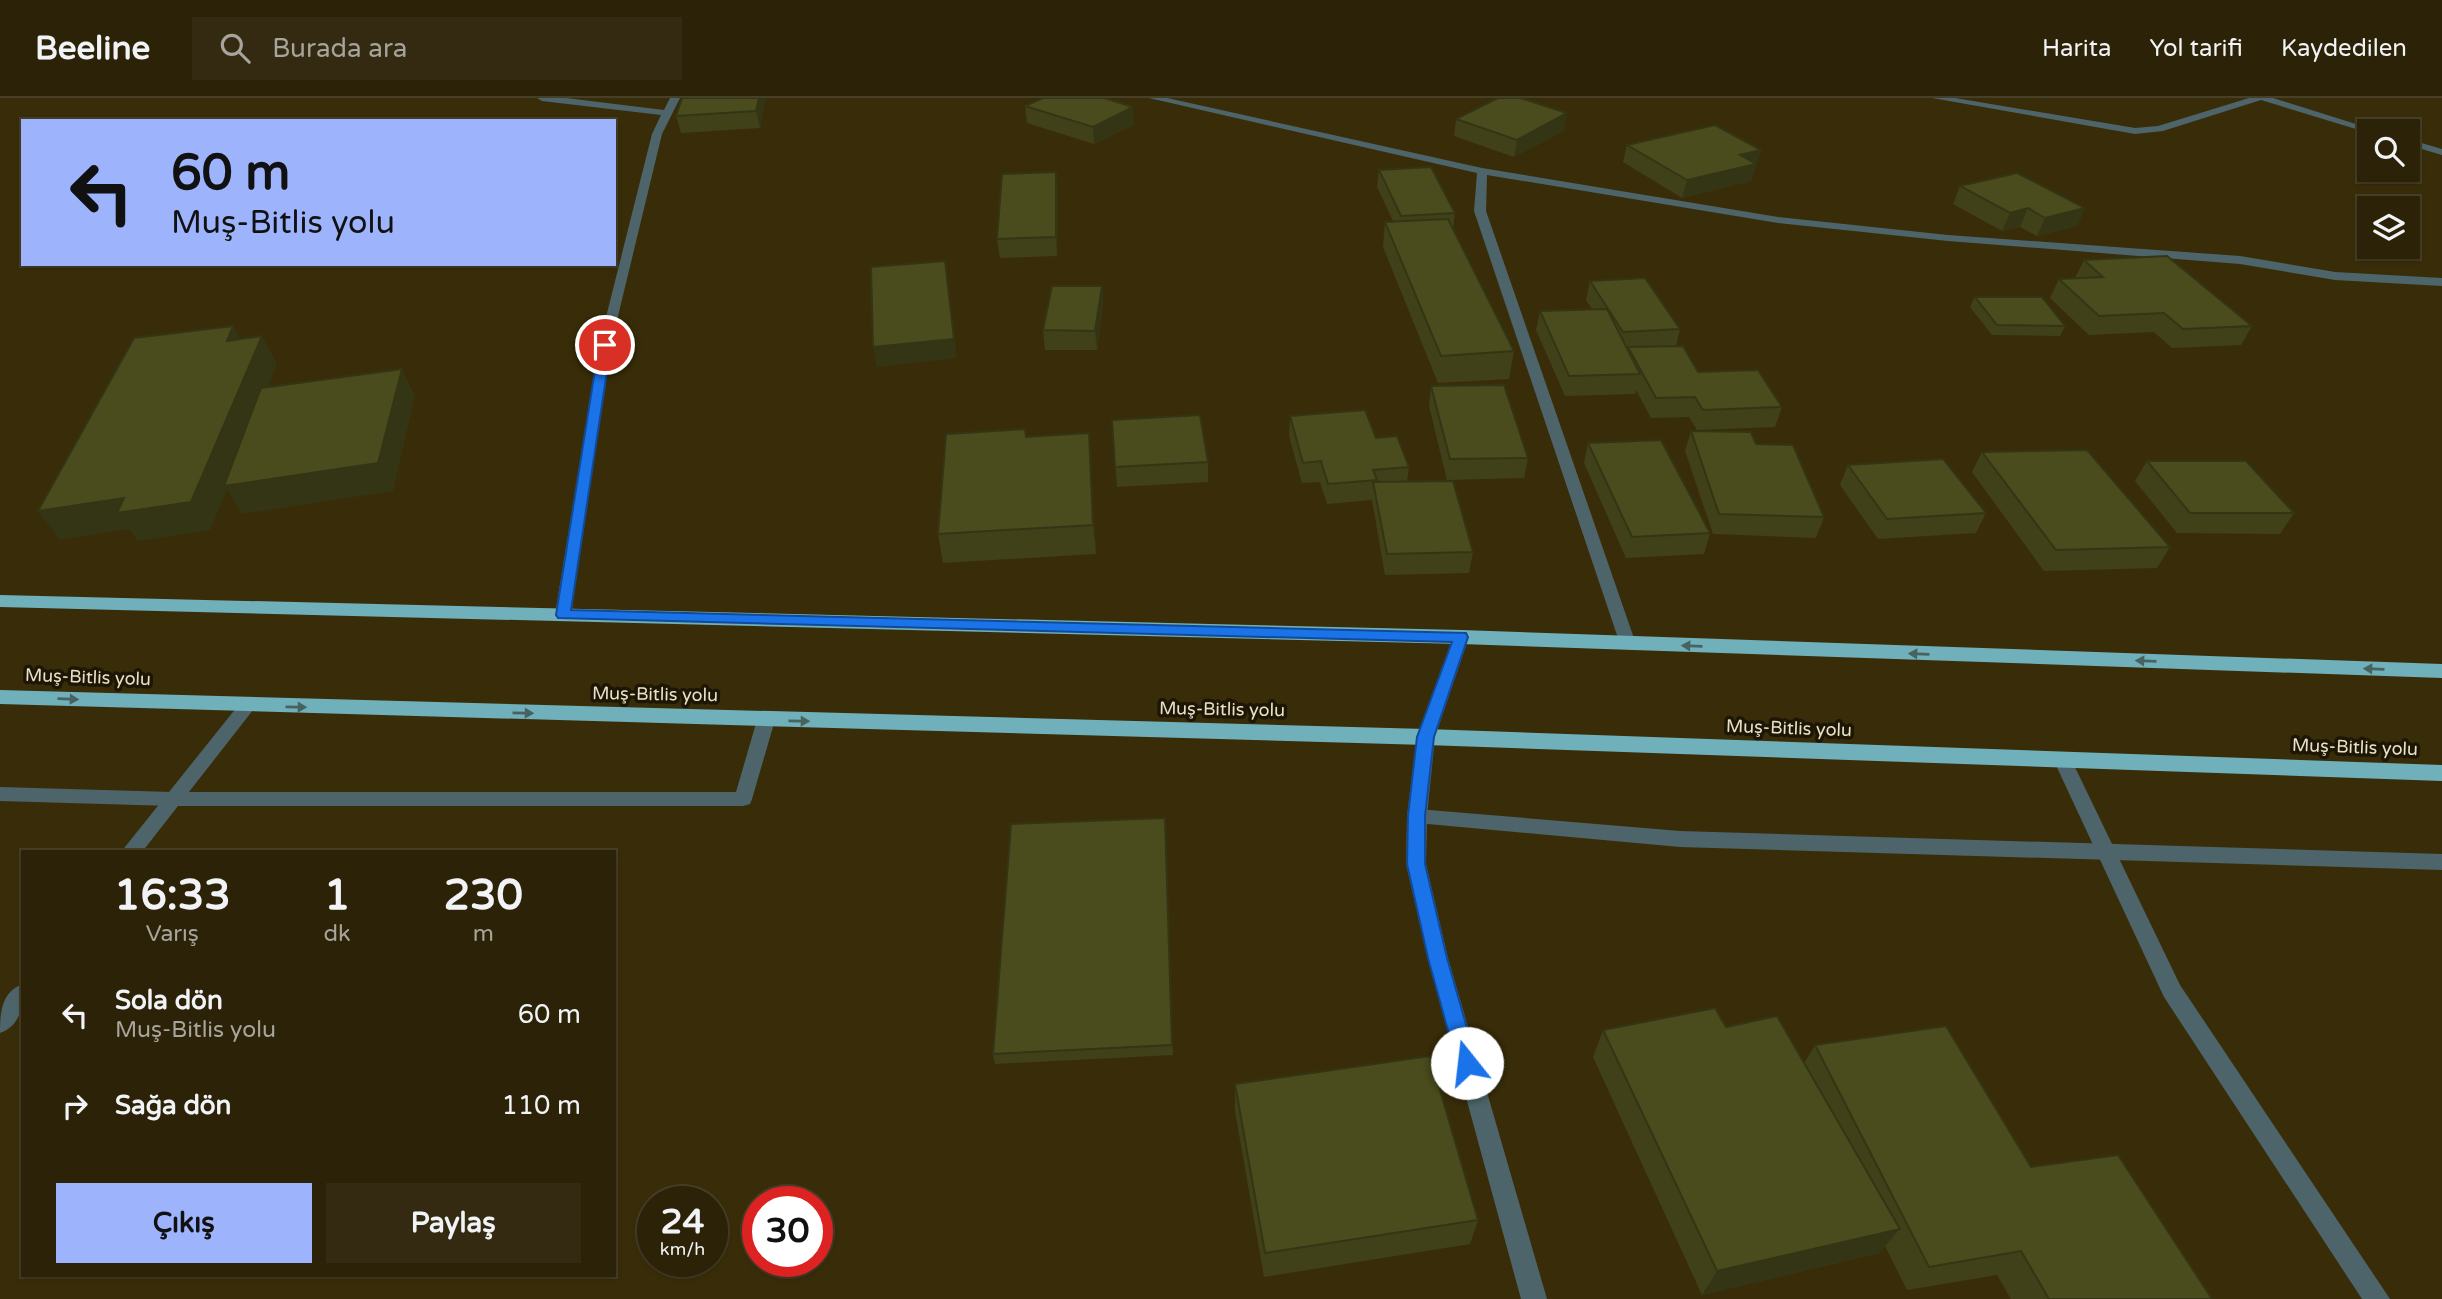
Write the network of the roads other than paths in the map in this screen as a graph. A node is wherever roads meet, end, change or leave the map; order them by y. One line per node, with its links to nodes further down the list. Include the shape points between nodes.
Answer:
1 (542, 98): 6 (street)
2 (675, 98): 6 (street)
3 (1154, 98): 10 (street)
4 (1937, 98): 5 (street, via 2134,131 2159,129)
5 (2261, 98): 7 (street)
6 (667, 113): 13 (street, via 657,134 605,345)
7 (2357, 127)
8 (2420, 146): 9 (street)
9 (2442, 152)
10 (1482, 171): 11 (street, via 1778,220 2240,260 2335,276); 15 (street, via 1480,211)
11 (2442, 282)
12 (0, 601): 13 (highway)
13 (563, 615): 14 (highway)
14 (1461, 637): 15 (highway); 20 (street)
15 (1628, 644): 16 (highway, one-way to 15)
16 (2442, 671)
17 (0, 697): 18 (highway, Muş-Bitlis yolu, one-way to 18)
18 (247, 706): 19 (highway, Muş-Bitlis yolu, one-way to 19); 24 (street)
19 (766, 720): 20 (highway, Muş-Bitlis yolu, one-way to 20); 24 (street, via 743,799)
20 (1426, 737): 21 (highway, Muş-Bitlis yolu); 25 (street)
21 (2063, 761): 22 (highway, Muş-Bitlis yolu); 27 (street)
22 (2442, 773)
23 (0, 794): 24 (street)
24 (172, 799): 26 (street)
25 (1417, 816): 27 (street, via 1681,839); 31 (street, via 1416,864 1438,958)
26 (133, 850)
27 (2108, 854): 28 (street); 32 (street, via 2172,991)
28 (2442, 862)
29 (21, 996): 30 (street)
30 (0, 1023)
31 (1534, 1299)
32 (2377, 1299)

